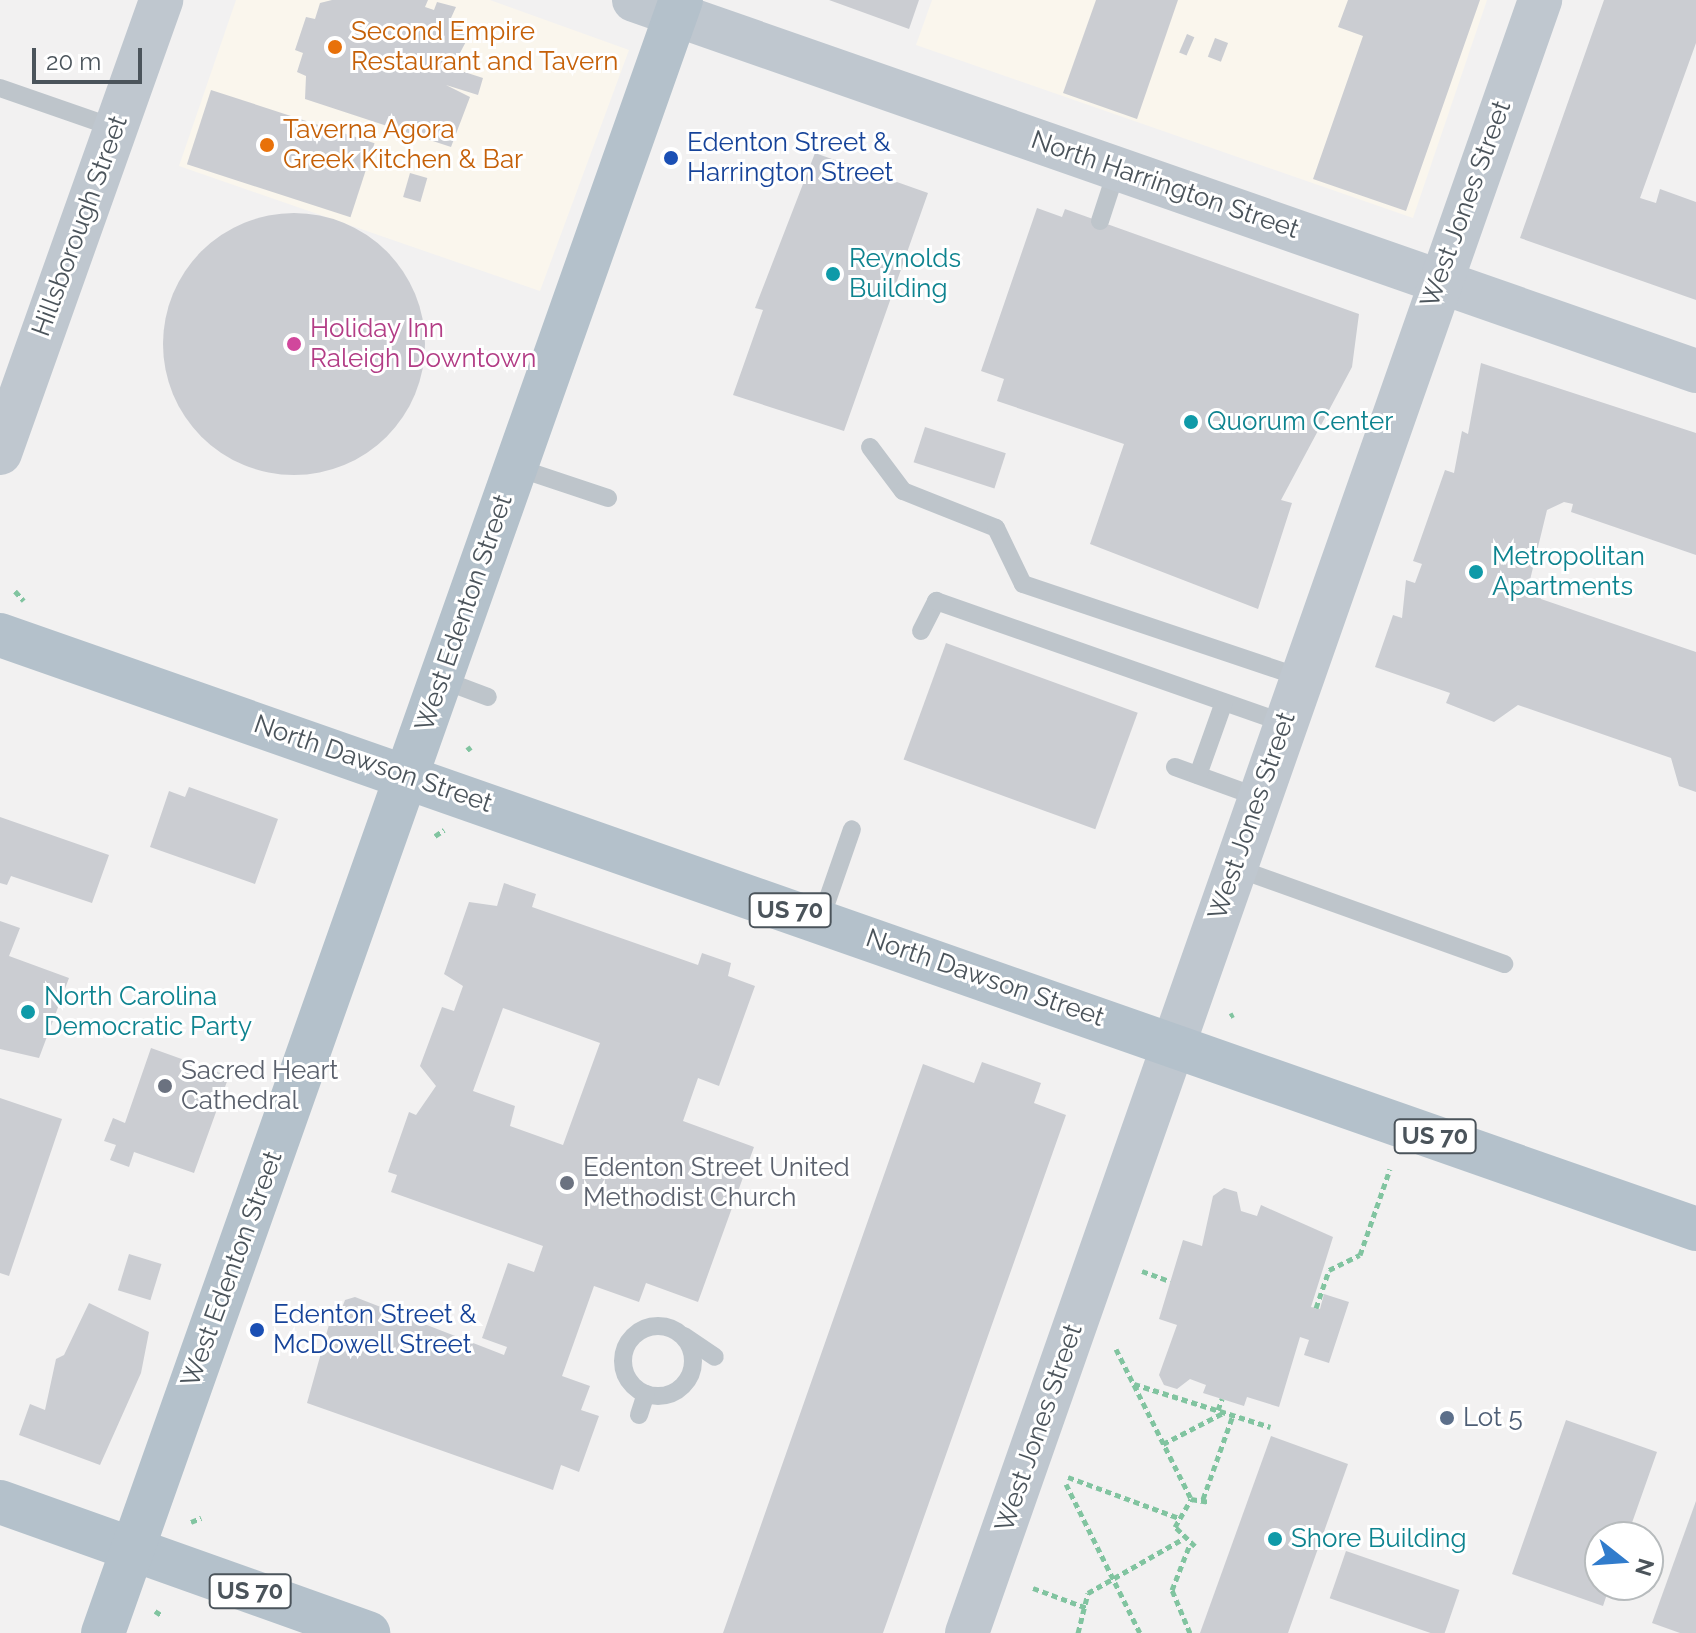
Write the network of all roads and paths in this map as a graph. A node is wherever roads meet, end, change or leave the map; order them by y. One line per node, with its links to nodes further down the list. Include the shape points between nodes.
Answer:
1 (161, 0): 6 (street, Hillsborough Street)
2 (634, 0): 4 (street, North Harrington Street)
3 (1540, 0): 9 (street, West Jones Street)
4 (679, 7): 7 (street, North Harrington Street); 13 (main road, West Edenton Street)
5 (0, 88): 6 (lane)
6 (115, 128): 12 (street, Hillsborough Street)
7 (1117, 169): 8 (lane); 9 (street, North Harrington Street)
8 (1100, 221)
9 (1437, 280): 10 (street, North Harrington Street); 19 (street, West Jones Street)
10 (1696, 371)
11 (870, 447): 19 (lane, via 903,491 996,528 1023,584)
12 (0, 453)
13 (515, 467): 14 (lane); 20 (main road, West Edenton Street)
14 (608, 498)
15 (15, 591): 16 (path)
16 (23, 595)
17 (921, 631): 22 (lane, via 936,601)
18 (0, 635): 26 (main road, North Dawson Street / US 70)
19 (1299, 677): 23 (street, West Jones Street)
20 (440, 679): 21 (lane); 26 (main road, West Edenton Street)
21 (488, 697)
22 (1224, 702): 23 (lane); 25 (lane)
23 (1284, 723): 27 (street, West Jones Street)
24 (1175, 767): 25 (lane)
25 (1198, 775): 27 (lane)
26 (407, 777): 30 (main road, North Dawson Street / US 70); 57 (main road, West Edenton Street)
27 (1258, 797): 29 (street, West Jones Street)
28 (852, 829): 30 (lane)
29 (1234, 867): 31 (lane); 32 (street, West Jones Street)
30 (820, 921): 32 (main road, North Dawson Street / US 70)
31 (1504, 964)
32 (1173, 1044): 34 (main road, North Dawson Street / US 70); 65 (street, West Jones Street)
33 (1390, 1169): 37 (path, via 1360,1255 1329,1270)
34 (1696, 1229)
35 (1142, 1271): 36 (path)
36 (1170, 1281)
37 (1316, 1308)
38 (682, 1334): 40 (lane); 42 (lane, via 692,1352 687,1381 673,1393); 42 (lane, via 657,1326 628,1344 627,1377)
39 (1116, 1349): 41 (path)
40 (715, 1357)
41 (1133, 1383): 44 (path); 48 (path)
42 (646, 1394): 45 (lane)
43 (1222, 1399): 44 (path)
44 (1221, 1411): 46 (path); 48 (path)
45 (639, 1415)
46 (1233, 1415): 47 (path); 50 (path)
47 (1270, 1427)
48 (1163, 1444): 49 (path)
49 (1191, 1499): 50 (path); 54 (path)
50 (1203, 1499): 52 (path)
51 (0, 1502): 57 (main road, US 70)
52 (1210, 1502)
53 (201, 1518): 55 (path)
54 (1179, 1518): 56 (path); 58 (path, via 1067,1480)
55 (191, 1522)
56 (1181, 1540): 58 (path); 68 (path, via 1193,1545 1172,1590)
57 (133, 1549): 63 (main road, West Edenton Street); 64 (main road, US 70)
58 (1112, 1576): 60 (path, via 1088,1593); 67 (path)
59 (1033, 1588): 60 (path)
60 (1087, 1608): 66 (path)
61 (155, 1611): 62 (path)
62 (163, 1616)
63 (103, 1633)
64 (368, 1633)
65 (967, 1633)
66 (1078, 1633)
67 (1140, 1633)
68 (1190, 1633)

